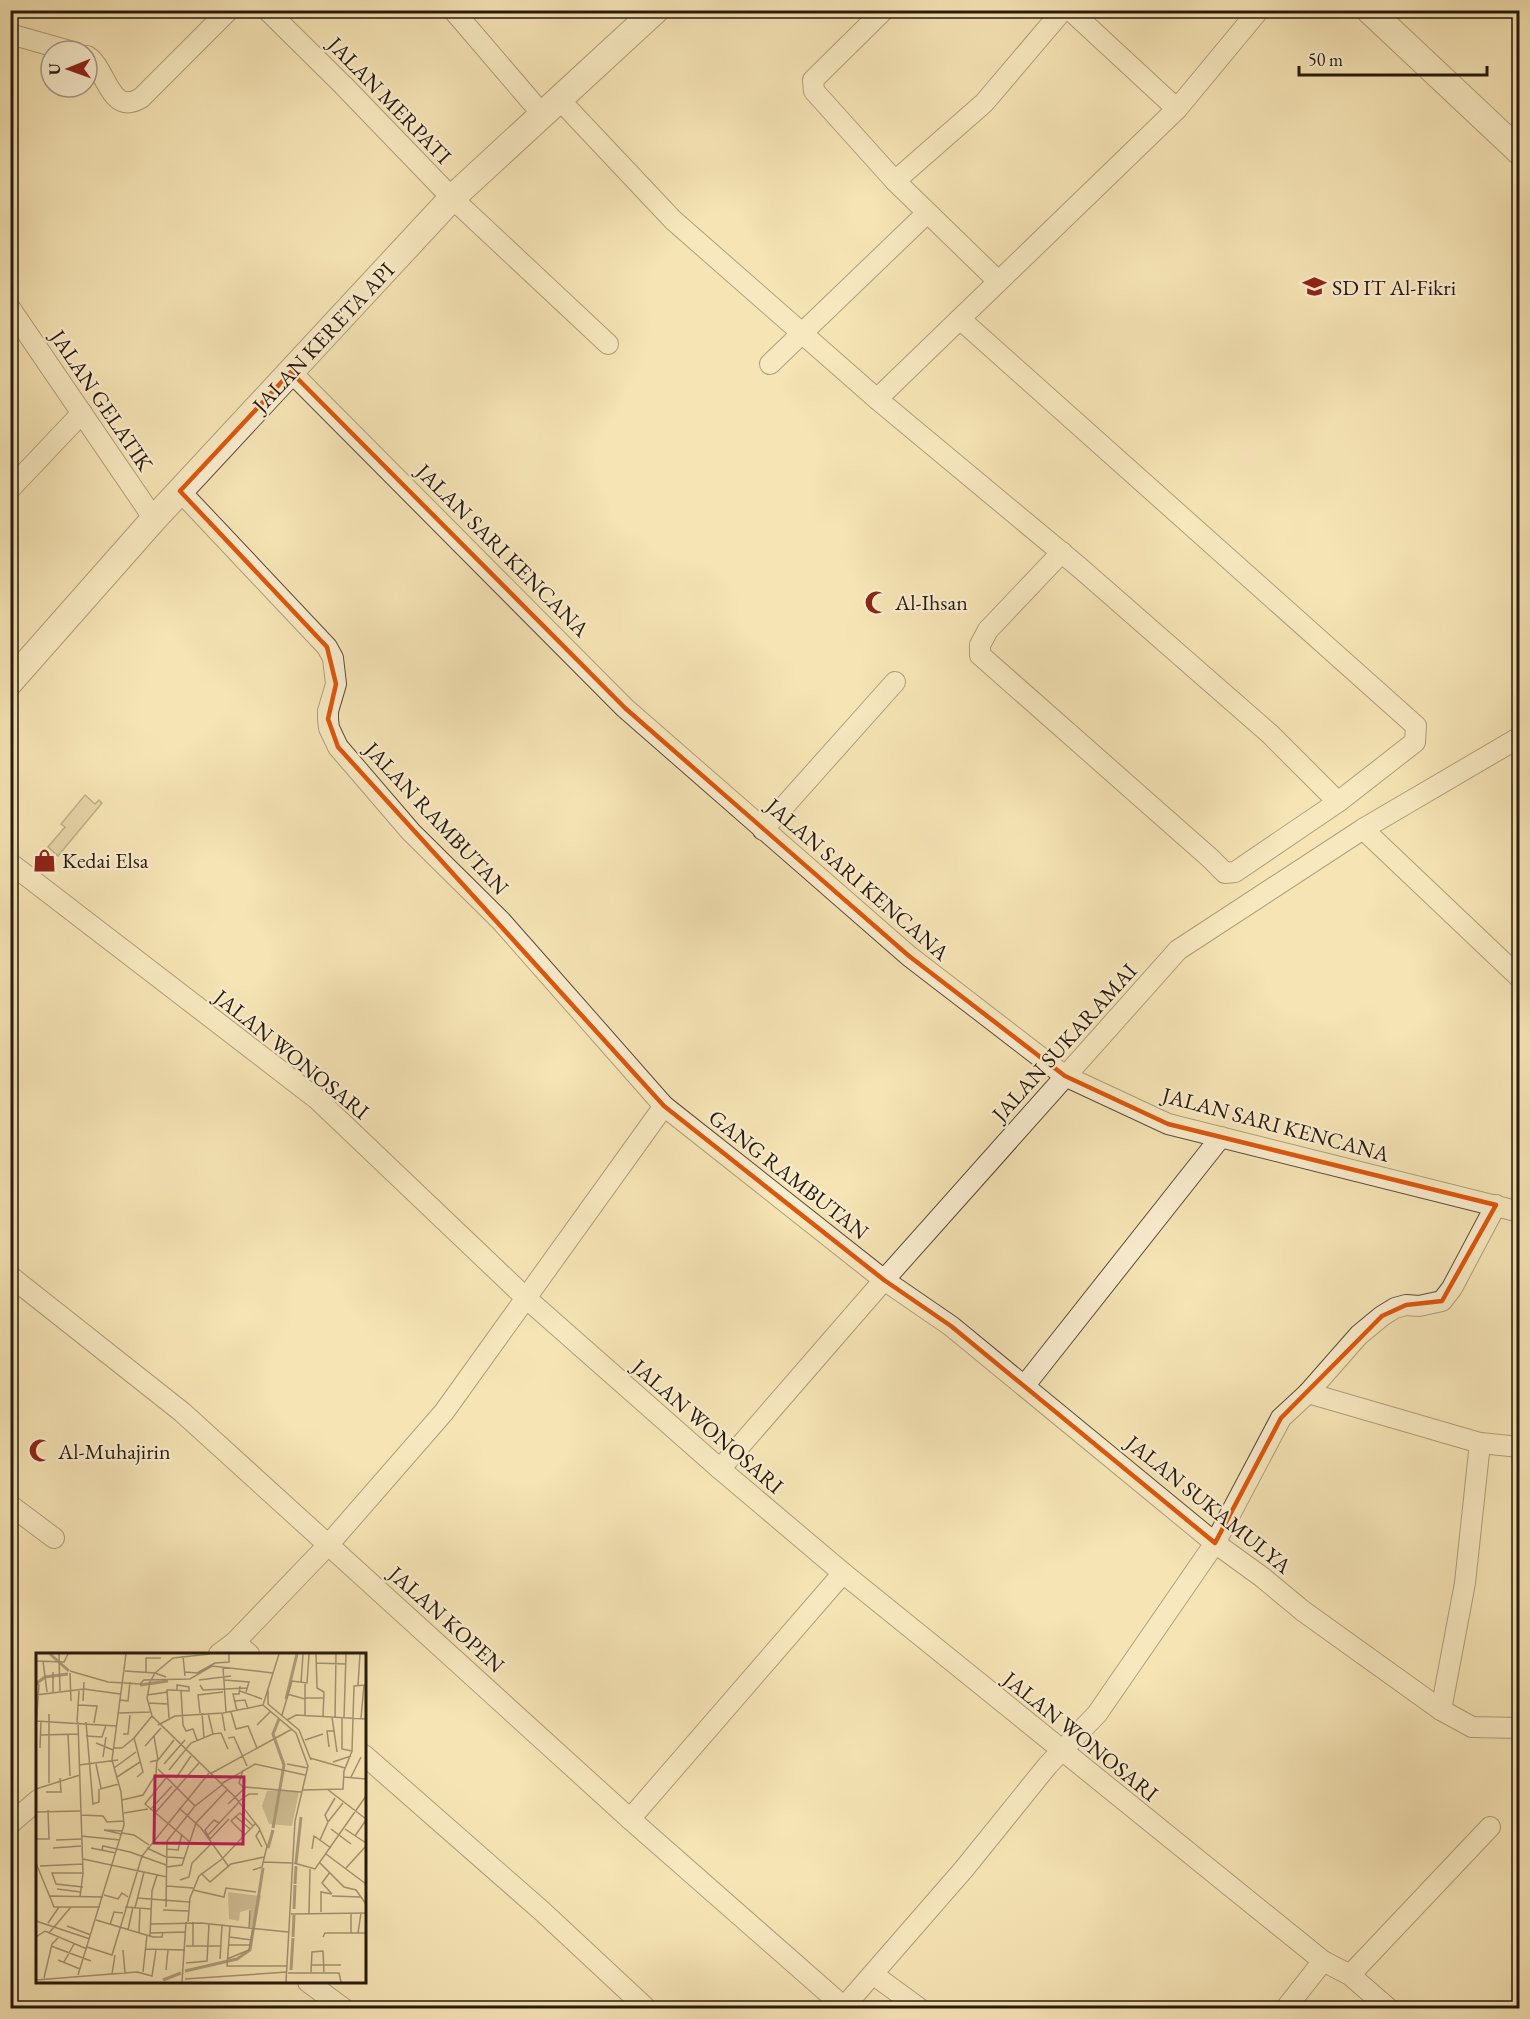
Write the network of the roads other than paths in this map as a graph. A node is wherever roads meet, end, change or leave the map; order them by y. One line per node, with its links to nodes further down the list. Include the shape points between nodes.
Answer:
1 (229, 10): 12 (street, via 134,103 119,100)
2 (267, 10): 17 (street, JALAN MERPATI)
3 (453, 10): 13 (street)
4 (656, 10): 13 (street, JALAN KERETA API)
5 (884, 10): 16 (street, via 813,80 814,91)
6 (1063, 10): 16 (street, via 984,103)
7 (1070, 10): 14 (street)
8 (1258, 10): 14 (street)
9 (1371, 11): 15 (street)
10 (10, 34): 11 (street)
11 (39, 42)
12 (99, 71)
13 (550, 106): 17 (street, JALAN KERETA API); 22 (street)
14 (1177, 109): 19 (street)
15 (1520, 152)
16 (895, 181): 18 (street)
17 (452, 198): 23 (street, JALAN MERPATI); 25 (street, JALAN KERETA API)
18 (927, 213): 19 (street); 22 (street)
19 (998, 281): 21 (street)
20 (10, 308): 27 (street, JALAN GELATIK)
21 (960, 319): 26 (street); 35 (street, via 1416,726 1415,742)
22 (802, 334): 24 (street); 26 (street)
23 (608, 344)
24 (770, 364)
25 (291, 372): 29 (street, JALAN KERETA API); 37 (street, JALAN SARI KENCANA, via 626,708)
26 (877, 399): 31 (street)
27 (82, 413): 28 (street); 30 (street, JALAN GELATIK)
28 (10, 489)
29 (180, 491): 30 (street, JALAN KERETA API); 41 (street, JALAN RAMBUTAN, via 327,647 333,658 336,684 328,719 338,747 411,832 501,921)
30 (154, 519): 32 (street, JALAN KERETA API)
31 (1062, 552): 35 (street, via 1270,734); 35 (street, via 988,630 980,645 980,656 1225,873 1235,872)
32 (10, 682)
33 (895, 682): 37 (street)
34 (1520, 737): 36 (street, JALAN SUKARAMAI)
35 (1338, 802)
36 (1363, 829): 39 (street); 40 (street, JALAN SUKARAMAI, via 1178,951)
37 (763, 830): 40 (street, JALAN SARI KENCANA, via 909,956)
38 (10, 863): 47 (street, JALAN WONOSARI, via 317,1099)
39 (1520, 978)
40 (1065, 1076): 42 (street, JALAN SARI KENCANA, via 1168,1124); 46 (street, JALAN SUKARAMAI)
41 (664, 1106): 46 (street, GANG RAMBUTAN); 47 (street)
42 (1221, 1137): 43 (street, JALAN SARI KENCANA); 48 (street)
43 (1496, 1204): 44 (street, JALAN SARI KENCANA); 49 (street, via 1442,1301 1406,1305 1382,1316 1359,1335)
44 (1520, 1212)
45 (10, 1276): 56 (street, JALAN KOPEN, via 182,1412)
46 (884, 1280): 48 (street, JALAN SUKAMULYA, via 951,1326); 52 (street, JALAN SUKARAMAI)
47 (526, 1298): 52 (street, JALAN WONOSARI); 56 (street, via 444,1412)
48 (1025, 1385): 55 (street, JALAN SUKAMULYA)
49 (1308, 1394): 50 (street); 55 (street, via 1281,1418)
50 (1480, 1443): 51 (street); 60 (street, via 1465,1583)
51 (1520, 1447)
52 (720, 1469): 57 (street, JALAN WONOSARI)
53 (10, 1505): 54 (street)
54 (54, 1538)
55 (1215, 1543): 60 (street, JALAN SUKAMULYA); 62 (street, via 1097,1714)
56 (329, 1544): 58 (street); 65 (street, JALAN KOPEN)
57 (843, 1573): 62 (street, JALAN WONOSARI); 65 (street)
58 (242, 1648): 59 (street)
59 (223, 1653)
60 (1441, 1710): 61 (street, JALAN SUKAMULYA, via 1472,1727)
61 (1520, 1728)
62 (1061, 1751): 68 (street, JALAN WONOSARI); 69 (street)
63 (366, 1757): 73 (street)
64 (36, 1802): 66 (street)
65 (630, 1819): 74 (street, JALAN KOPEN)
66 (10, 1824)
67 (1490, 1827): 70 (street)
68 (1323, 1961): 70 (street, JALAN WONOSARI); 76 (street)
69 (874, 1975): 74 (street); 75 (street)
70 (1350, 1976): 77 (street, JALAN WONOSARI)
71 (309, 1983): 72 (street)
72 (343, 2008)
73 (646, 2008)
74 (843, 2008)
75 (919, 2008)
76 (1286, 2008)
77 (1388, 2008)

